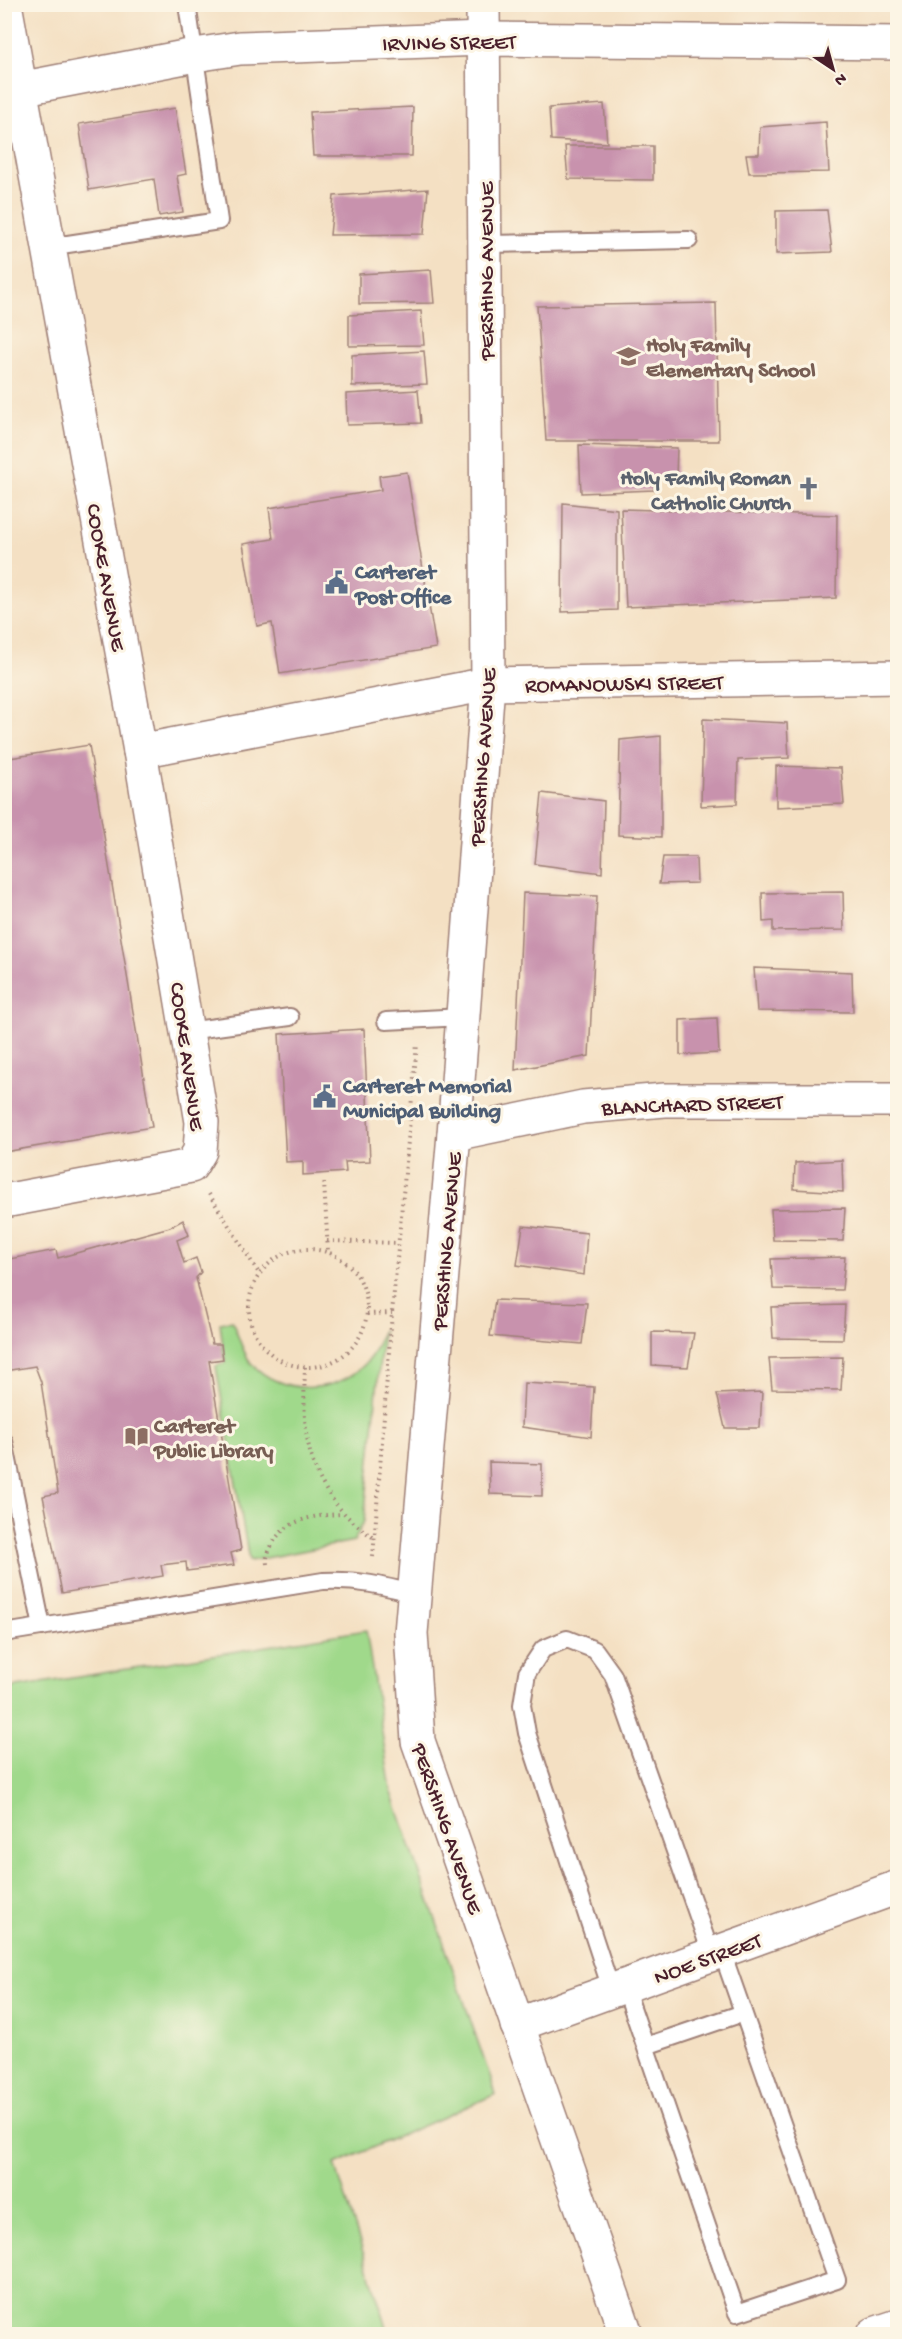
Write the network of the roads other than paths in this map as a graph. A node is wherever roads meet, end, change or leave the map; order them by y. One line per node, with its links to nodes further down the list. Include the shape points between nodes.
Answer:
1 (5, 4): 7 (street, COOKE AVENUE)
2 (186, 4): 6 (lane)
3 (483, 4): 4 (street, PERSHING AVENUE)
4 (483, 39): 5 (street, IRVING STREET); 6 (street, IRVING STREET, via 240,48); 9 (street, PERSHING AVENUE)
5 (897, 43)
6 (195, 55): 7 (street, IRVING STREET); 10 (lane, via 219,221)
7 (13, 91): 10 (street, COOKE AVENUE)
8 (689, 240): 9 (lane)
9 (486, 244): 12 (street, PERSHING AVENUE)
10 (48, 247): 13 (street, COOKE AVENUE)
11 (897, 676): 12 (street, ROMANOWSKI STREET)
12 (488, 684): 13 (street, ROMANOWSKI STREET); 15 (street, PERSHING AVENUE)
13 (140, 751): 17 (street, COOKE AVENUE)
14 (290, 1017): 17 (lane)
15 (463, 1017): 16 (lane); 19 (street, PERSHING AVENUE)
16 (386, 1021)
17 (186, 1031): 20 (street, COOKE AVENUE, via 202,1122 195,1159)
18 (897, 1100): 19 (street, BLANCHARD STREET, via 665,1100 583,1107)
19 (454, 1134): 22 (street, PERSHING AVENUE)
20 (4, 1201)
21 (4, 1440): 23 (lane)
22 (416, 1594): 23 (lane, via 371,1582 323,1581); 29 (street, PERSHING AVENUE, via 411,1633 418,1741)
23 (42, 1627): 24 (lane)
24 (4, 1633)
25 (897, 1887): 26 (street, NOE STREET)
26 (717, 1954): 27 (street, NOE STREET); 27 (lane, via 612,1675 595,1650 567,1640 543,1649 527,1673 522,1705 527,1733); 28 (lane)
27 (618, 1989): 29 (street, NOE STREET); 30 (lane)
28 (743, 2013): 30 (lane); 30 (lane, via 837,2280 737,2313)
29 (517, 2025): 32 (street, PERSHING AVENUE)
30 (646, 2046)
31 (897, 2326): 33 (street)
32 (626, 2334)
33 (874, 2334)

